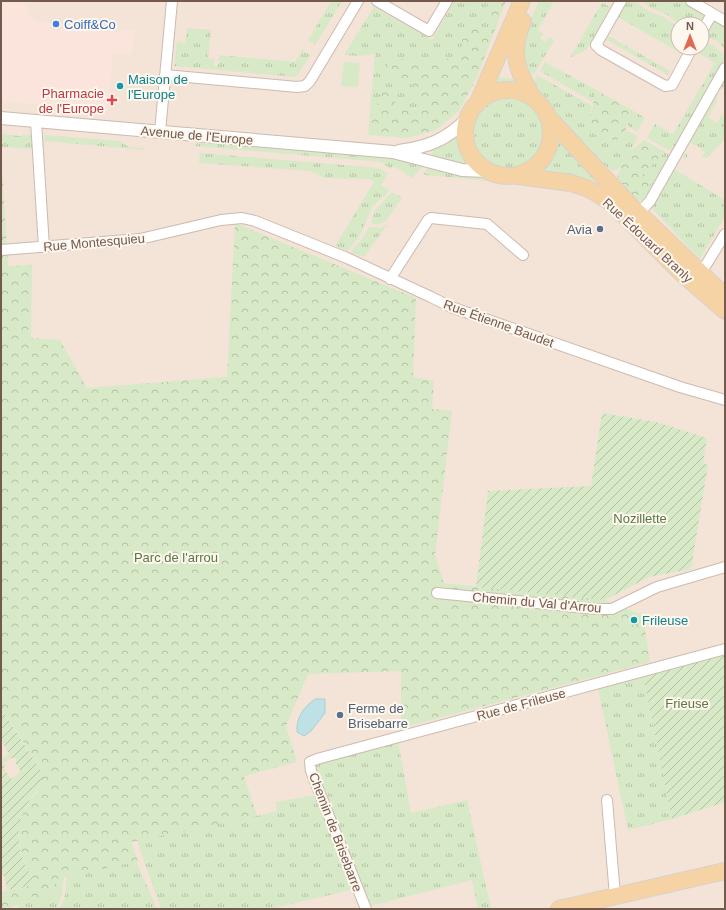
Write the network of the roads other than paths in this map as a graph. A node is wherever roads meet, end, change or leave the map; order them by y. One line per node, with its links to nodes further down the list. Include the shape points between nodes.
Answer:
1 (172, 1): 14 (street)
2 (358, 1): 14 (street, via 305,86)
3 (377, 1): 4 (street, via 429,31)
4 (446, 1)
5 (522, 1): 16 (main road)
6 (532, 1): 15 (main road, via 517,34 515,51 519,69)
7 (621, 1): 12 (street, via 596,45 601,50 665,86 672,85)
8 (690, 1): 9 (street)
9 (712, 14): 10 (street); 11 (street)
10 (710, 17)
11 (725, 21)
12 (688, 56)
13 (725, 68): 25 (street, via 650,201)
14 (165, 75): 21 (street)
15 (532, 98): 16 (main road, via 519,92 504,90 490,94); 17 (main road)
16 (478, 102): 19 (main road)
17 (548, 117): 24 (main road, via 551,132 549,147 542,160 530,170); 25 (main road, Rue Édouard Branly)
18 (1, 118): 20 (street, Avenue de l'Europe)
19 (467, 119): 22 (street, Avenue de l'Europe, via 456,130 434,144); 23 (main road, via 464,134 467,148 475,161)
20 (36, 122): 21 (street, Avenue de l'Europe); 28 (street)
21 (160, 132): 22 (street, Avenue de l'Europe)
22 (393, 152): 23 (street, Avenue de l'Europe, via 462,170)
23 (486, 171): 24 (main road, via 501,176)
24 (516, 176): 34 (main road, Rue Édouard Branly, via 571,183 596,193 613,204 678,270)
25 (639, 213): 31 (main road, Rue Édouard Branly)
26 (234, 218): 28 (street, Rue Montesquieu, via 140,240); 32 (street, Rue Étienne Baudet, via 255,221)
27 (725, 234): 31 (street)
28 (44, 247): 29 (street, Rue Montesquieu)
29 (1, 250)
30 (523, 255): 32 (street, via 488,224 431,218)
31 (701, 273): 33 (main road, Rue Édouard Branly)
32 (390, 279): 35 (street, Rue Étienne Baudet, via 451,307 680,387)
33 (725, 296)
34 (725, 311)
35 (725, 400)
36 (725, 567): 37 (street, Chemin du Val d'Arrou, via 657,587 612,609)
37 (437, 592)
38 (725, 649): 39 (street, Rue de Frileuse)
39 (317, 759): 43 (street, Chemin de Brisebarre, via 310,762 311,771)
40 (607, 800): 42 (street)
41 (725, 871): 42 (main road)
42 (615, 896): 44 (main road)
43 (366, 909)
44 (559, 909)

